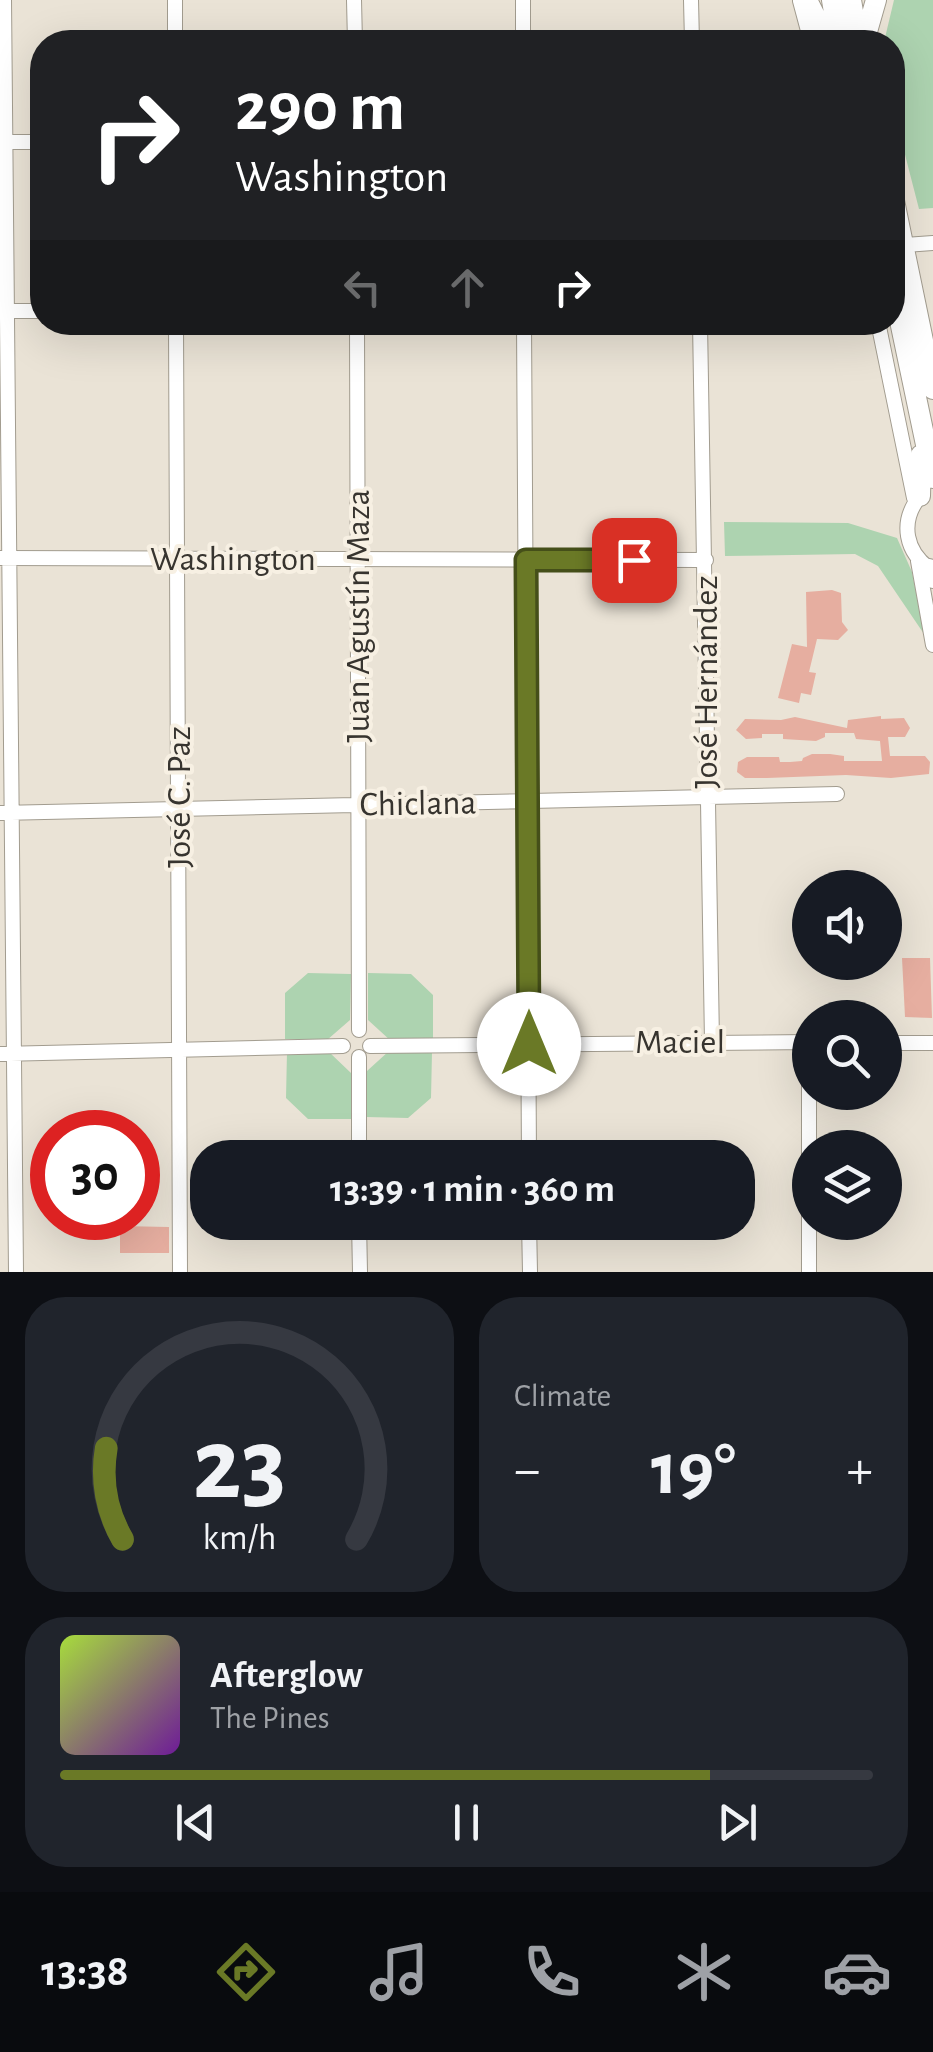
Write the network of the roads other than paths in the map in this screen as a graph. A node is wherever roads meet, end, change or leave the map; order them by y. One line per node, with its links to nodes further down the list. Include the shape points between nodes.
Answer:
1 (4, 0): 18 (street)
2 (175, 0): 9 (street)
3 (354, 0): 10 (street)
4 (523, 0): 11 (street)
5 (691, 0): 12 (street)
6 (804, 0): 8 (street, via 824,10); 13 (street); 14 (main road)
7 (876, 0): 17 (main road)
8 (848, 4): 15 (main road); 16 (main road)
9 (175, 30)
10 (355, 30)
11 (523, 30)
12 (692, 30)
13 (808, 30)
14 (821, 30)
15 (842, 30)
16 (856, 30)
17 (865, 30)
18 (3, 142): 19 (street); 24 (street)
19 (30, 142)
20 (905, 241): 22 (main road)
21 (933, 243): 22 (street)
22 (906, 245): 25 (main road)
23 (30, 311): 24 (street)
24 (4, 312): 36 (street)
25 (927, 322): 32 (main road)
26 (176, 335): 37 (street, José C. Paz)
27 (358, 335): 38 (street, Juan Agustín Maza)
28 (524, 335): 39 (street)
29 (700, 335): 40 (street, José Hernández)
30 (881, 335): 35 (street)
31 (904, 335): 33 (main road)
32 (933, 388)
33 (921, 408): 34 (main road); 35 (main road)
34 (933, 478)
35 (922, 495): 41 (street, via 906,528)
36 (5, 558): 37 (street, Washington); 48 (street)
37 (177, 559): 38 (street, Washington); 47 (street, José C. Paz)
38 (360, 560): 39 (street, Washington); 46 (street, Juan Agustín Maza)
39 (526, 560): 40 (street, Washington); 45 (street)
40 (706, 560): 44 (street, José Hernández)
41 (928, 570): 42 (street)
42 (933, 645)
43 (837, 794): 44 (street, Chiclana)
44 (707, 799): 45 (street, Chiclana); 50 (street, José Hernández)
45 (527, 802): 46 (street, Chiclana); 54 (street)
46 (358, 804): 47 (street, Chiclana); 49 (street, Juan Agustín Maza)
47 (178, 809): 48 (street, Chiclana); 57 (street, José C. Paz)
48 (6, 812): 58 (street)
49 (358, 1030): 55 (street, via 349,1032); 56 (street)
50 (712, 1042): 51 (street, Maciel); 54 (street, Maciel)
51 (792, 1042)
52 (902, 1043): 53 (street)
53 (933, 1043)
54 (529, 1044): 56 (street, Maciel); 62 (street)
55 (343, 1046): 57 (street); 59 (street)
56 (370, 1046): 59 (street)
57 (180, 1047): 58 (street); 66 (street, José C. Paz)
58 (7, 1054): 65 (street)
59 (359, 1057): 61 (street)
60 (810, 1110): 69 (street)
61 (359, 1140)
62 (529, 1140)
63 (359, 1240): 67 (street)
64 (530, 1240): 68 (street)
65 (16, 1272)
66 (180, 1272)
67 (360, 1272)
68 (530, 1272)
69 (809, 1272)

